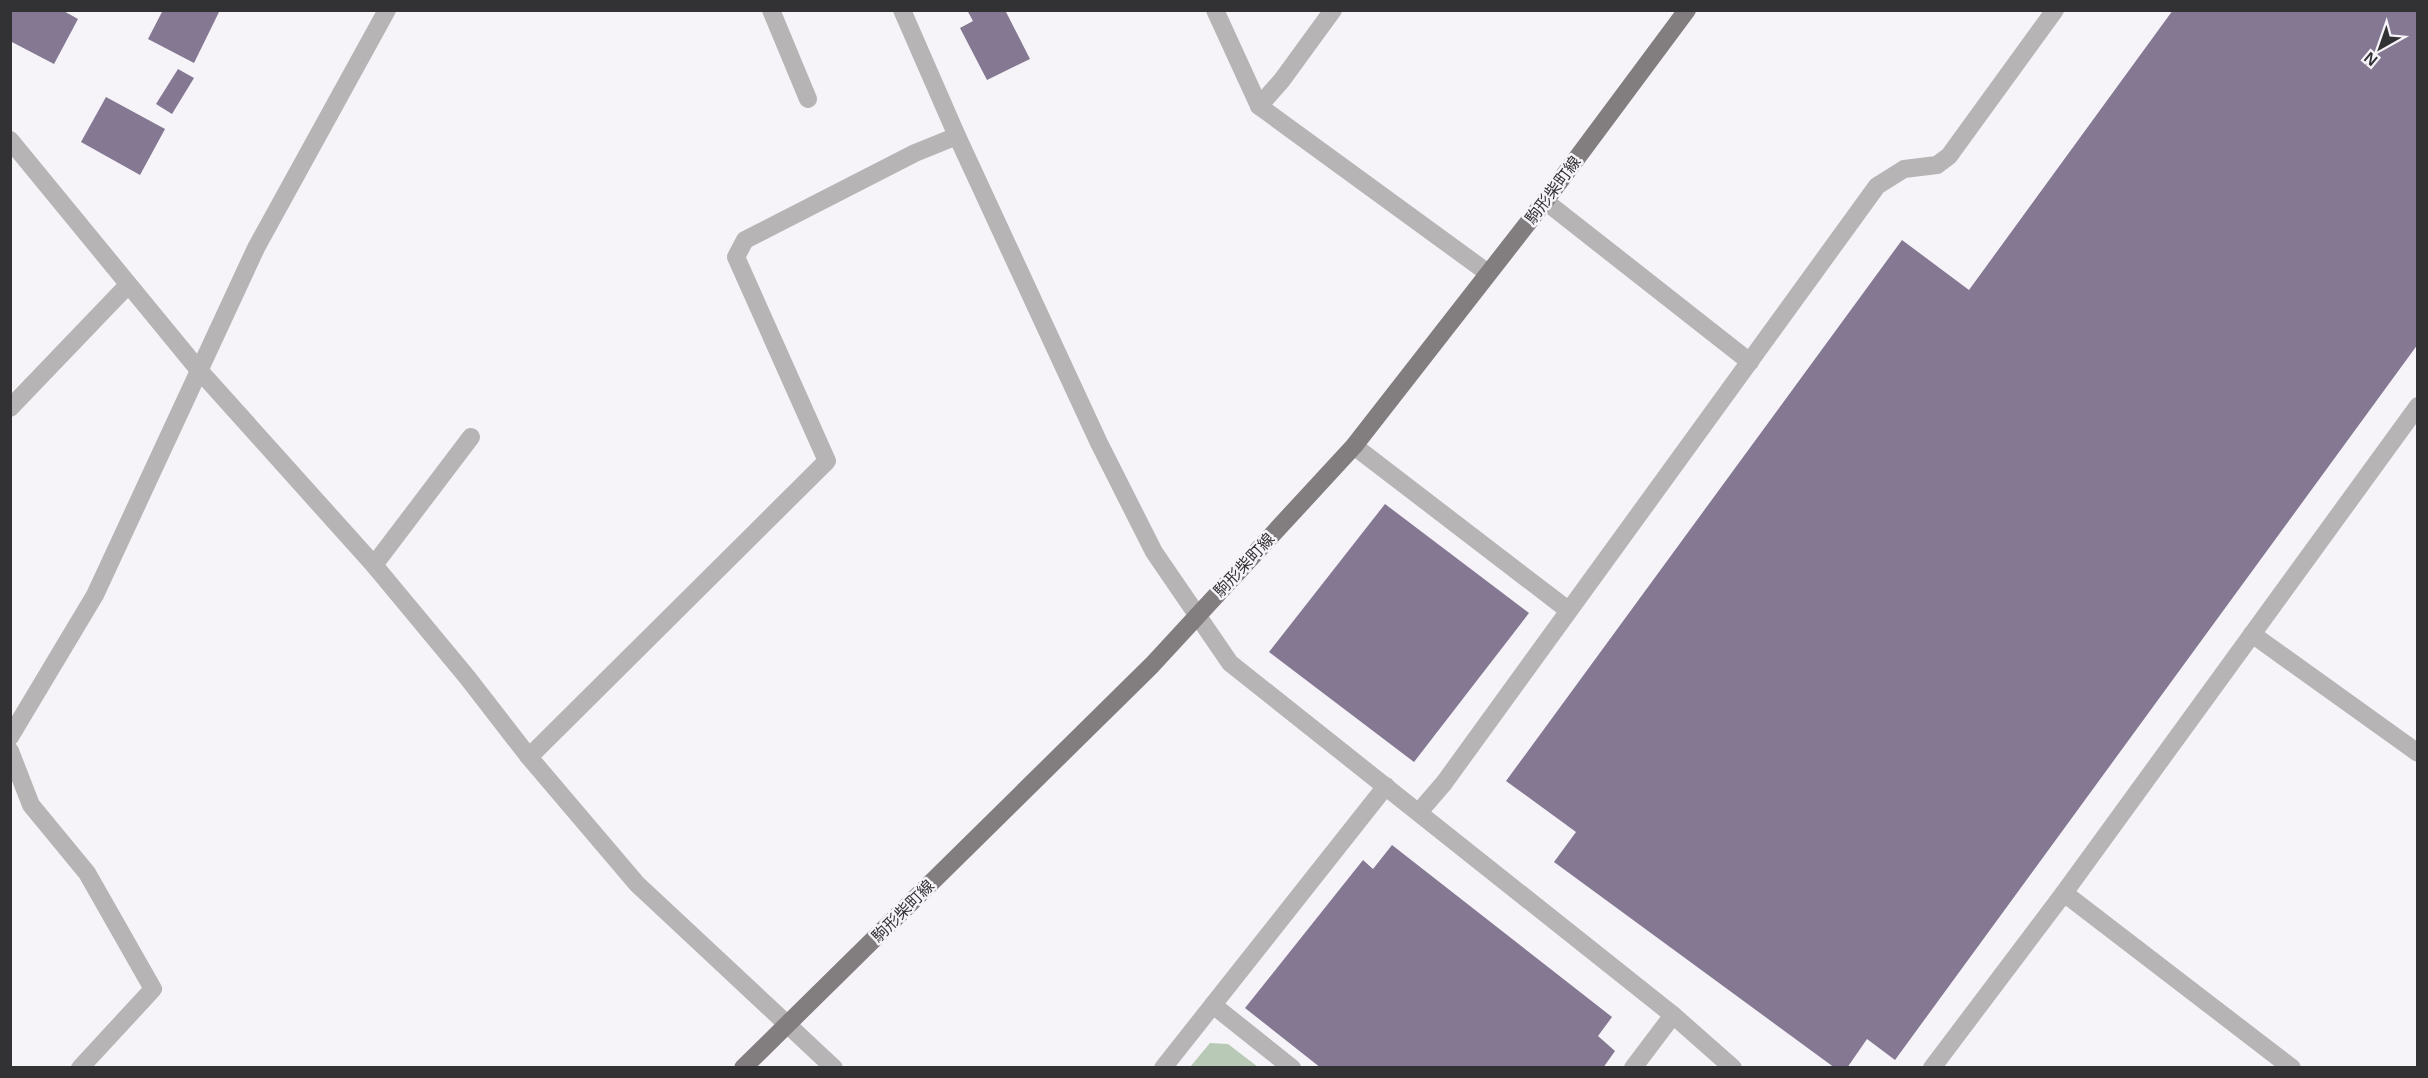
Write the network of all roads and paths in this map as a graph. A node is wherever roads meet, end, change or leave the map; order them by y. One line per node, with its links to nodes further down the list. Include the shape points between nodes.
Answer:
1 (387, 10): 16 (street, via 256,248)
2 (771, 10): 8 (street)
3 (902, 10): 10 (street)
4 (1215, 10): 9 (street)
5 (1333, 10): 9 (street)
6 (1687, 10): 12 (main road, 駒形柴町線)
7 (2055, 10): 15 (street, via 1949,156 1938,165 1904,169 1877,186)
8 (808, 99)
9 (1259, 106): 13 (street)
10 (957, 136): 23 (street, via 1109,463 1154,552); 28 (street, via 915,153 745,240 736,257 827,461)
11 (10, 140): 14 (street)
12 (1545, 201): 13 (main road, 駒形柴町線); 15 (street)
13 (1488, 273): 20 (main road, 駒形柴町線)
14 (128, 285): 16 (street); 18 (street)
15 (1750, 362): 22 (street)
16 (198, 369): 21 (street); 25 (street, via 95,595)
17 (2418, 406): 24 (street)
18 (10, 408)
19 (471, 437): 21 (street)
20 (1354, 446): 22 (street); 23 (main road, 駒形柴町線)
21 (374, 565): 28 (street)
22 (1568, 610): 30 (street)
23 (1197, 615): 29 (street, via 1230,663); 34 (main road, 駒形柴町線, via 1152,665)
24 (2252, 633): 27 (street); 31 (street)
25 (10, 737)
26 (10, 751): 36 (street, via 31,806 87,873 153,989)
27 (2418, 753)
28 (529, 757): 34 (street, via 637,884)
29 (1386, 786): 30 (street); 32 (street)
30 (1419, 812): 33 (street)
31 (2064, 893): 35 (street); 43 (street)
32 (1213, 1005): 39 (street); 40 (street)
33 (1673, 1015): 41 (street); 42 (street)
34 (788, 1025): 37 (main road, 駒形柴町線); 38 (street)
35 (1940, 1064)
36 (80, 1068)
37 (743, 1068)
38 (834, 1068)
39 (1163, 1068)
40 (1292, 1068)
41 (1633, 1068)
42 (1734, 1068)
43 (2292, 1068)

